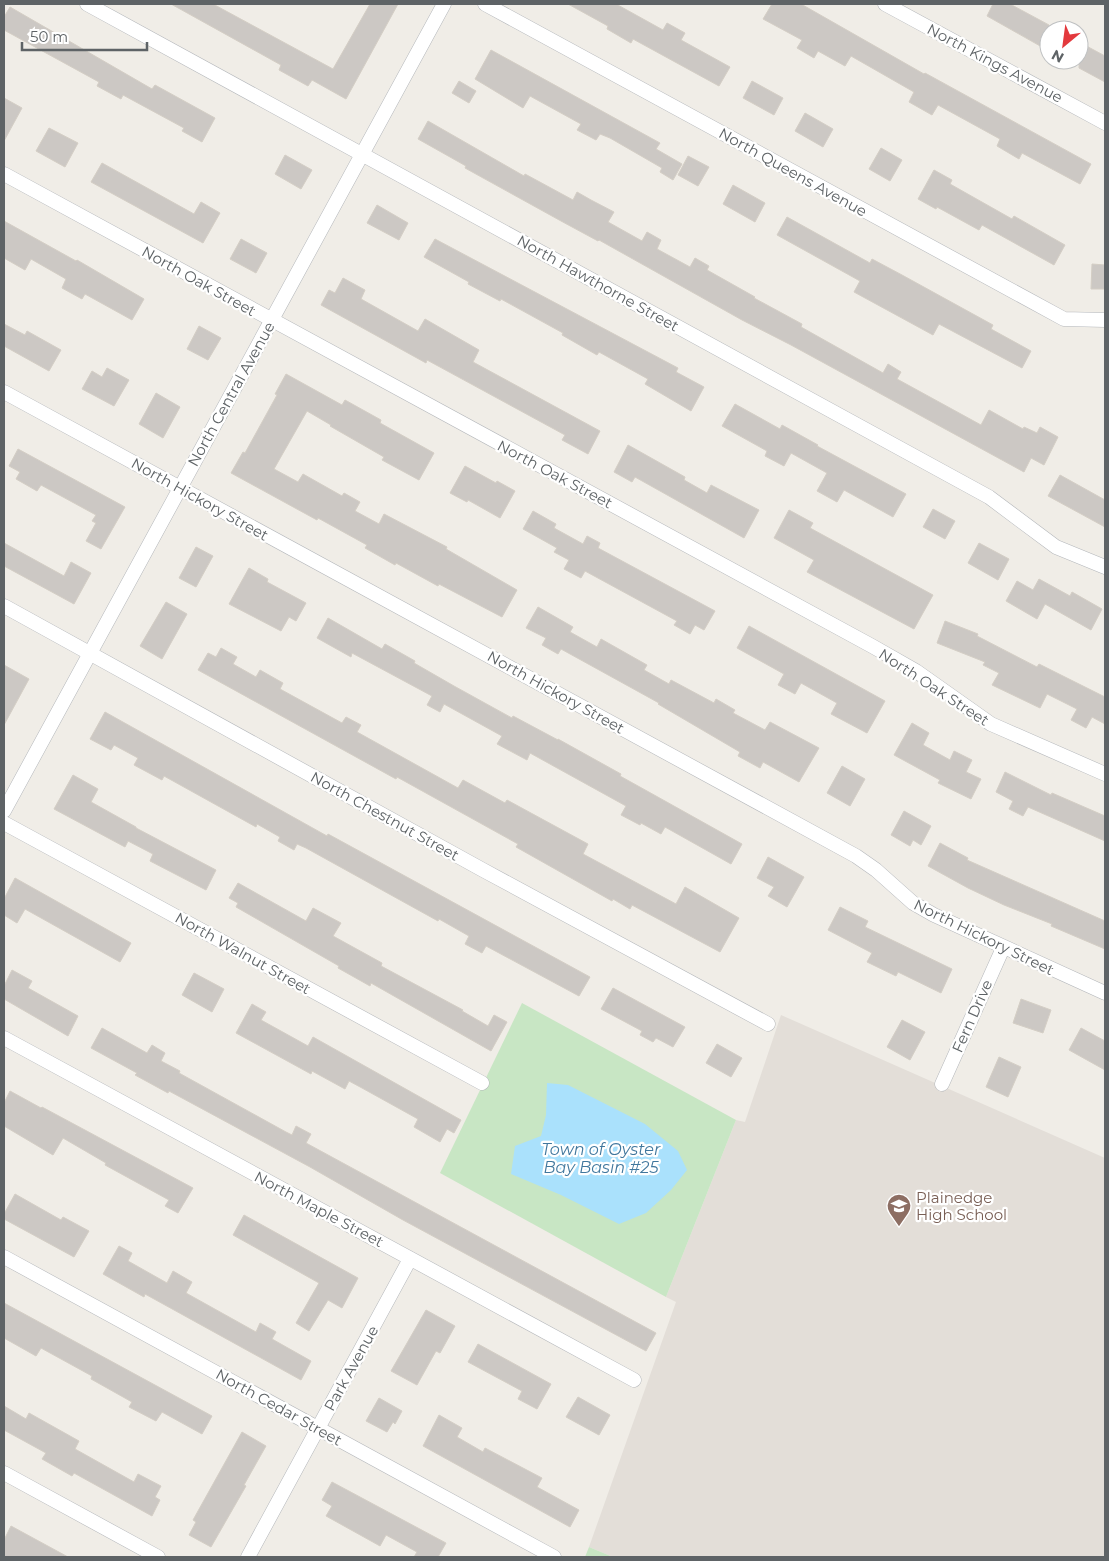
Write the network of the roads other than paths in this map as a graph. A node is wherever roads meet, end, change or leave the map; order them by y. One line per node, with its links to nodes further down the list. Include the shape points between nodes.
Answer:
1 (87, 4): 6 (street, North Hawthorne Street)
2 (444, 4): 6 (street, North Central Avenue)
3 (485, 4): 9 (street, North Queens Avenue, via 1064,320)
4 (886, 4): 5 (street, North Kings Avenue)
5 (1105, 123)
6 (362, 154): 8 (street, North Central Avenue); 12 (street, North Hawthorne Street, via 990,497 1056,547)
7 (4, 174): 8 (street, North Oak Street)
8 (271, 320): 11 (street, North Central Avenue); 15 (street, North Oak Street, via 872,646 916,671 991,724)
9 (1105, 320)
10 (4, 392): 11 (street, North Hickory Street)
11 (180, 487): 14 (street, North Central Avenue); 18 (street, North Hickory Street, via 856,856 913,904)
12 (1105, 567)
13 (4, 606): 14 (street, North Chestnut Street)
14 (90, 653): 16 (street, North Central Avenue); 20 (street, North Chestnut Street)
15 (1105, 774)
16 (4, 811)
17 (4, 823): 22 (street, North Walnut Street)
18 (1003, 948): 19 (street, North Hickory Street); 23 (street, Fern Drive)
19 (1105, 993)
20 (768, 1024)
21 (4, 1038): 25 (street, North Maple Street)
22 (482, 1083)
23 (942, 1084)
24 (4, 1257): 27 (street, North Cedar Street)
25 (410, 1259): 26 (street, North Maple Street); 27 (street, Park Avenue)
26 (634, 1380)
27 (318, 1428): 30 (street, Park Avenue); 31 (street, North Cedar Street)
28 (4, 1474): 29 (street)
29 (158, 1557)
30 (248, 1557)
31 (554, 1557)

